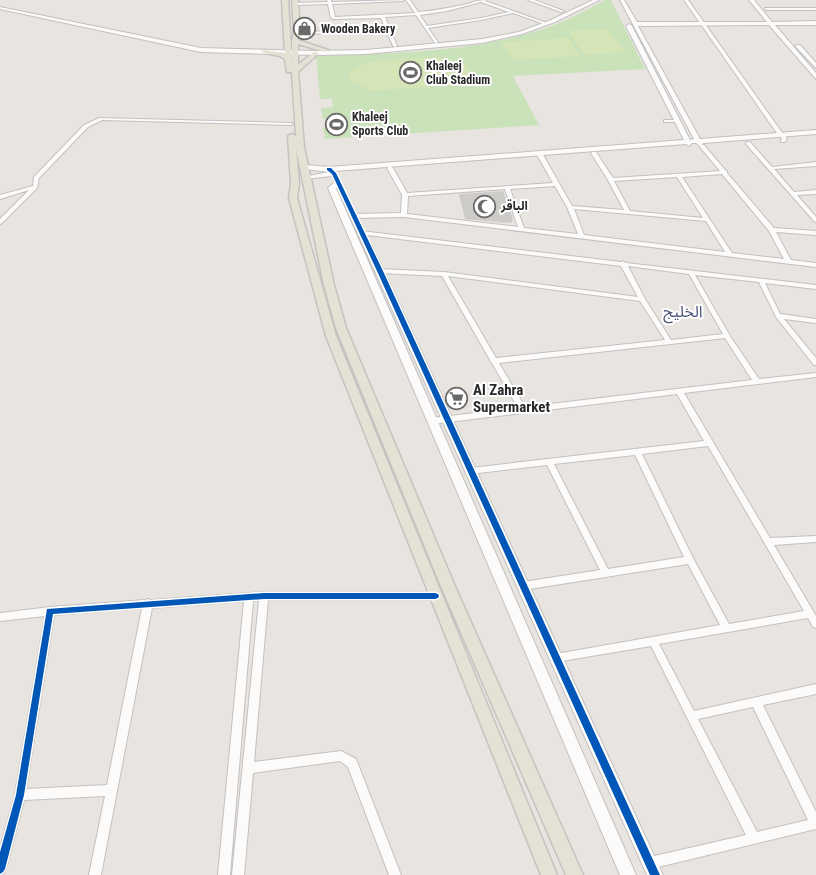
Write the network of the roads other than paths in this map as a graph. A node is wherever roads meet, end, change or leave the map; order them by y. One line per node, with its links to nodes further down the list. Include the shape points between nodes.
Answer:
1 (402, 0): 14 (street)
2 (408, 0): 22 (street)
3 (482, 0): 21 (street); 22 (street)
4 (534, 0): 20 (street)
5 (583, 0): 20 (street)
6 (597, 0): 26 (street)
7 (617, 0): 44 (street)
8 (622, 0): 29 (street)
9 (686, 0): 30 (street)
10 (750, 0): 17 (street)
11 (759, 0): 18 (street)
12 (292, 1): 13 (street); 36 (main road); 36 (main road)
13 (329, 1): 14 (street); 23 (street)
14 (367, 1)
15 (0, 4): 36 (street, via 194,45)
16 (0, 8): 38 (street, via 202,50)
17 (758, 8): 18 (street); 27 (street)
18 (767, 9): 19 (street); 27 (street)
19 (816, 9)
20 (562, 11): 25 (street)
21 (513, 12): 25 (street); 31 (street)
22 (416, 15): 24 (street); 31 (street)
23 (333, 18): 24 (street); 33 (street)
24 (383, 18): 32 (street)
25 (538, 21): 26 (street); 34 (street, via 480,37)
26 (546, 24): 39 (street, via 482,41 366,52)
27 (776, 25): 28 (street); 30 (street); 40 (street); 42 (street)
28 (816, 25)
29 (637, 26): 30 (street); 49 (street)
30 (704, 26): 47 (street)
31 (426, 27): 34 (street)
32 (389, 31): 33 (street); 35 (street)
33 (333, 32): 36 (street)
34 (436, 42): 35 (street)
35 (395, 46): 37 (street)
36 (293, 48): 37 (main road, via 303,45); 38 (main road, via 282,54); 39 (street); 41 (main road); 45 (main road)
37 (325, 50)
38 (264, 52)
39 (316, 53): 41 (main road)
40 (816, 66)
41 (295, 71): 57 (main road)
42 (816, 77)
43 (666, 121): 44 (street)
44 (676, 121): 51 (street)
45 (291, 124): 63 (street, via 101,119 86,126 36,178); 113 (main road, via 293,198 331,336)
46 (816, 132): 47 (street)
47 (782, 138): 48 (street); 49 (street); 50 (street)
48 (816, 138)
49 (700, 143): 50 (street); 51 (street); 58 (street)
50 (748, 143): 56 (street)
51 (689, 144): 52 (street); 53 (street)
52 (594, 154): 53 (street); 61 (street)
53 (541, 155): 55 (street); 59 (street); 62 (street)
54 (816, 164): 56 (street)
55 (390, 168): 59 (street); 67 (street)
56 (772, 168): 66 (street)
57 (305, 172): 59 (street); 59 (street); 138 (main road, via 341,328 417,513)
58 (725, 172): 60 (street); 77 (street)
59 (334, 175): 72 (street); 102 (street, via 332,188)
60 (679, 176): 61 (street); 73 (street)
61 (611, 180): 70 (street)
62 (557, 184): 64 (street); 69 (street)
63 (35, 187): 68 (street); 75 (street)
64 (507, 188): 67 (street); 76 (street)
65 (816, 192): 66 (street)
66 (794, 194): 74 (street)
67 (405, 195): 71 (street)
68 (0, 197)
69 (570, 207): 70 (street); 80 (street)
70 (628, 213): 73 (street)
71 (404, 215): 72 (street); 76 (street)
72 (353, 216): 78 (street)
73 (708, 220): 81 (street)
74 (816, 220)
75 (0, 222)
76 (522, 230): 80 (street)
77 (772, 230): 79 (street); 82 (street)
78 (361, 233): 83 (street); 85 (street)
79 (816, 233)
80 (581, 235): 81 (street)
81 (730, 255): 82 (street)
82 (788, 261): 84 (street)
83 (623, 263): 86 (street); 90 (street)
84 (816, 265)
85 (380, 271): 87 (street); 101 (street)
86 (691, 272): 88 (street); 93 (street)
87 (444, 274): 90 (street); 95 (street)
88 (761, 280): 89 (street); 91 (street)
89 (816, 287)
90 (642, 299): 94 (street)
91 (778, 316): 92 (street); 96 (street)
92 (816, 321)
93 (727, 336): 94 (street); 98 (street)
94 (669, 342): 95 (street)
95 (493, 361): 100 (street)
96 (816, 363)
97 (816, 375): 98 (street)
98 (756, 381): 99 (street)
99 (679, 391): 100 (street); 103 (street)
100 (522, 409): 101 (street)
101 (446, 418): 102 (street); 106 (street)
102 (432, 421): 139 (street)
103 (710, 443): 104 (street); 108 (street)
104 (637, 452): 105 (street); 109 (street)
105 (549, 462): 106 (street); 110 (street)
106 (470, 471): 111 (street)
107 (816, 539): 108 (street)
108 (768, 542): 117 (street)
109 (690, 560): 110 (street); 120 (street)
110 (606, 573): 111 (street)
111 (523, 586): 122 (street)
112 (264, 596): 113 (street); 114 (street); 126 (street)
113 (435, 596): 137 (main road)
114 (249, 597): 115 (street); 134 (street)
115 (148, 603): 116 (street); 127 (street)
116 (50, 611): 118 (street); 128 (street)
117 (810, 614): 119 (street); 120 (street)
118 (0, 617)
119 (816, 624)
120 (726, 628): 121 (street)
121 (653, 641): 122 (street); 125 (street)
122 (556, 658): 131 (street)
123 (816, 689): 124 (street)
124 (756, 702): 125 (street); 129 (street)
125 (691, 716): 130 (street)
126 (248, 768): 135 (street); 136 (street, via 341,756 352,763)
127 (112, 790): 128 (street); 133 (street)
128 (20, 795): 132 (street)
129 (816, 824): 130 (street)
130 (754, 838): 131 (street)
131 (650, 863): 140 (street)
132 (0, 869)
133 (95, 875)
134 (224, 875)
135 (238, 875)
136 (394, 875)
137 (549, 875)
138 (575, 875)
139 (628, 875)
140 (655, 875)

